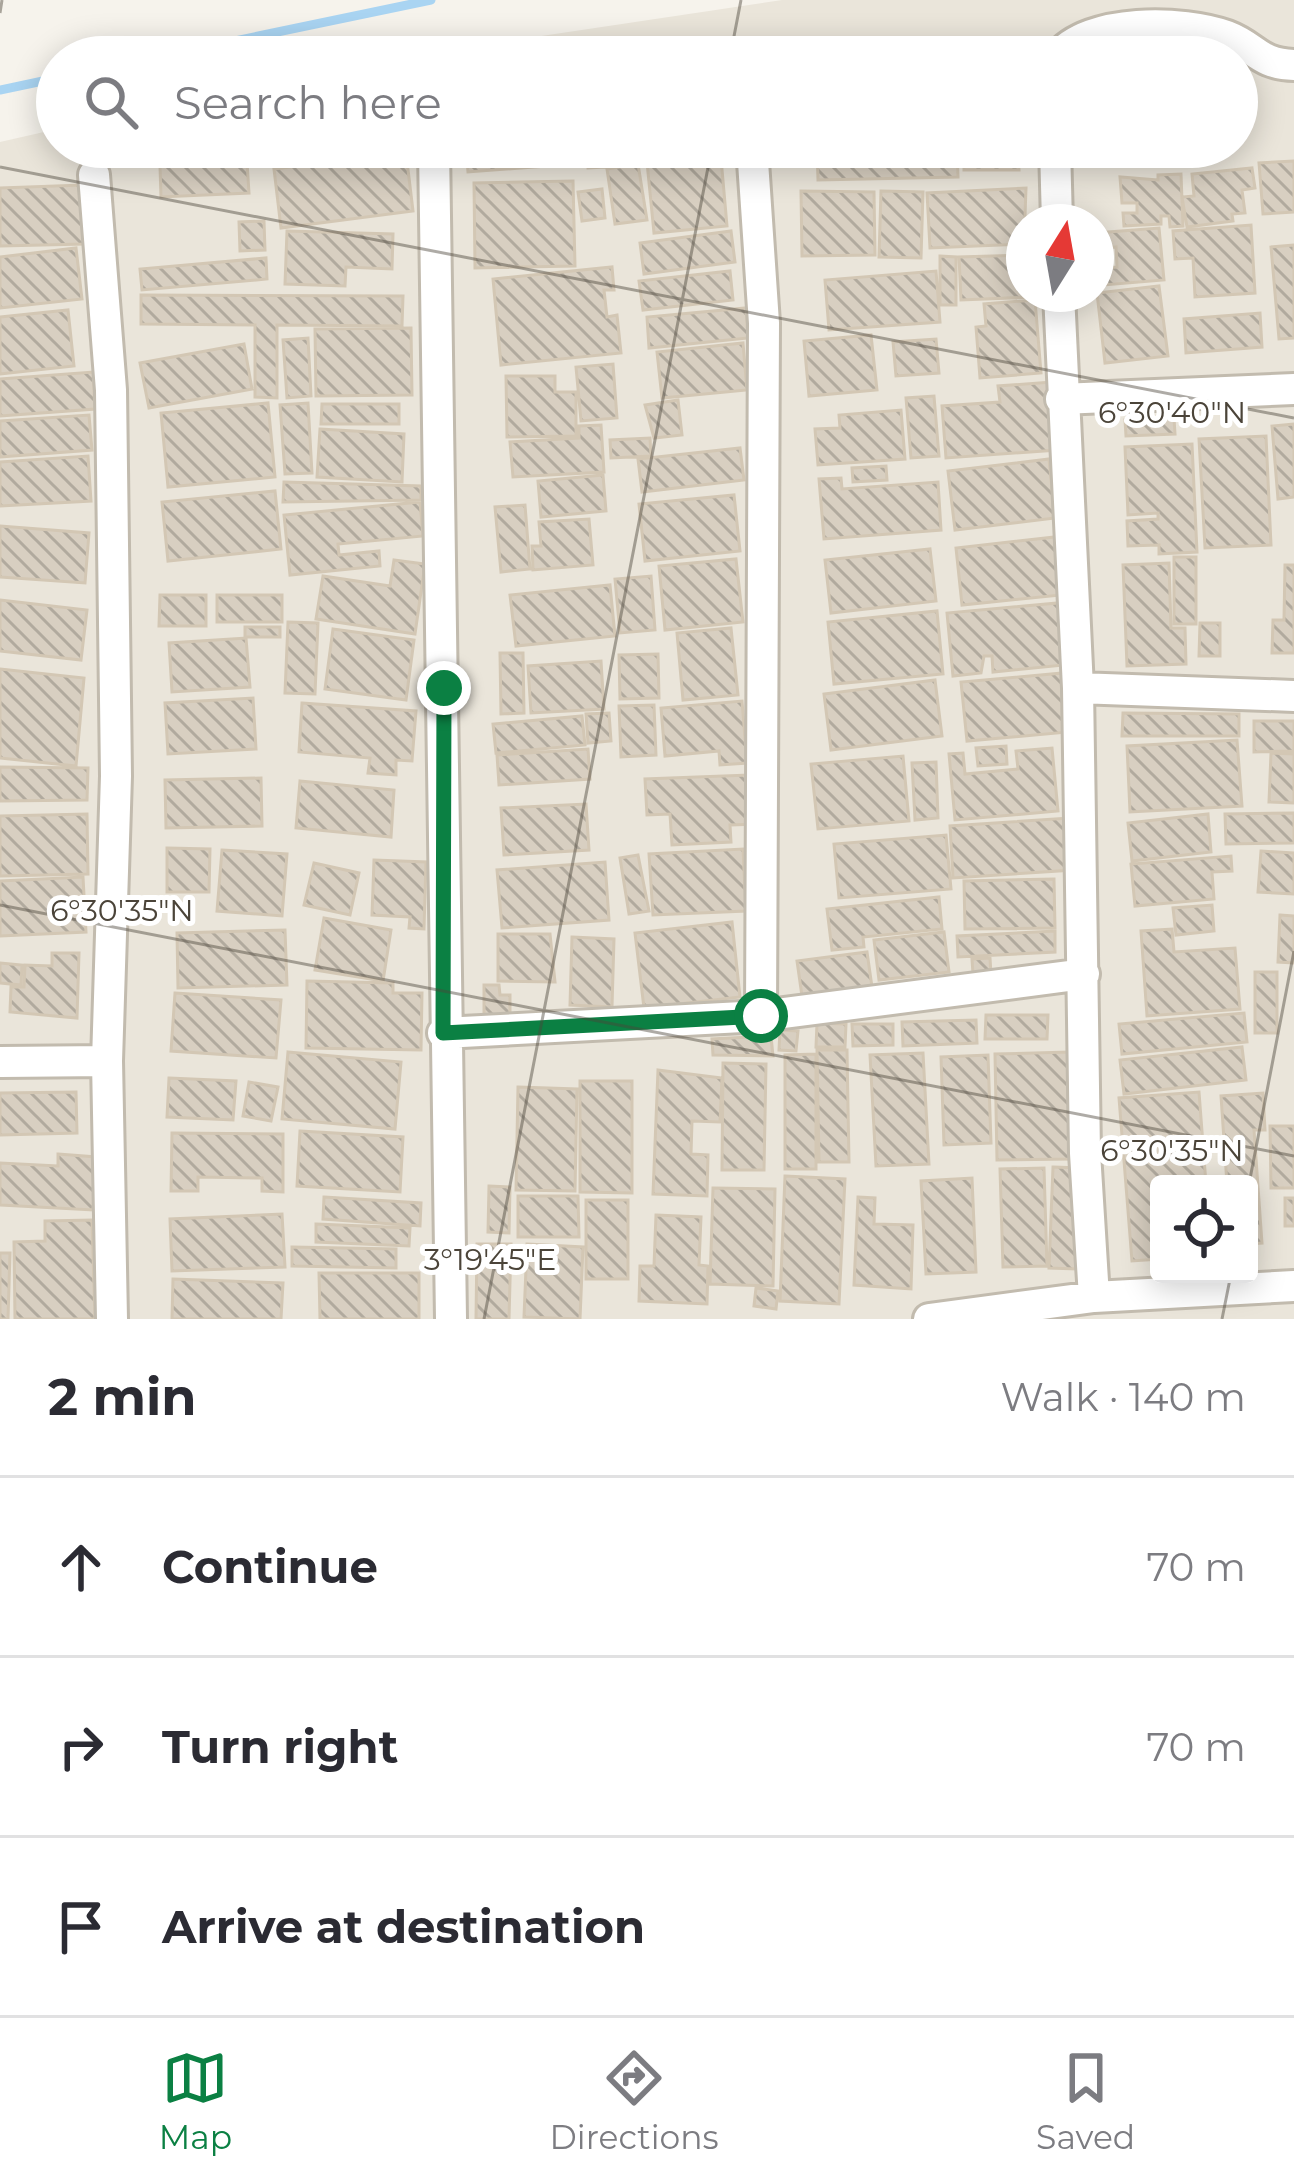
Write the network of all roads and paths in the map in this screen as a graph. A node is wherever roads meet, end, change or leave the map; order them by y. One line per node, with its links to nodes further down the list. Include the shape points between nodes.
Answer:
1 (1082, 36): 2 (street, via 1178,27)
2 (1223, 36)
3 (1258, 57): 4 (street)
4 (1294, 65)
5 (434, 168): 17 (street)
6 (753, 168): 16 (street, via 764,323)
7 (1056, 168): 9 (street)
8 (94, 176): 18 (street, via 111,390 116,776)
9 (1057, 204)
10 (1059, 312): 12 (street)
11 (1294, 388): 12 (street)
12 (1061, 399): 13 (street)
13 (1078, 688): 14 (street); 15 (street)
14 (1294, 696)
15 (1084, 974): 16 (street); 21 (street)
16 (761, 1016): 17 (street)
17 (443, 1033): 23 (street)
18 (107, 1060): 19 (street); 22 (street)
19 (0, 1063)
20 (1294, 1286): 21 (street)
21 (1094, 1297): 24 (street)
22 (112, 1319)
23 (451, 1319)
24 (929, 1319)

